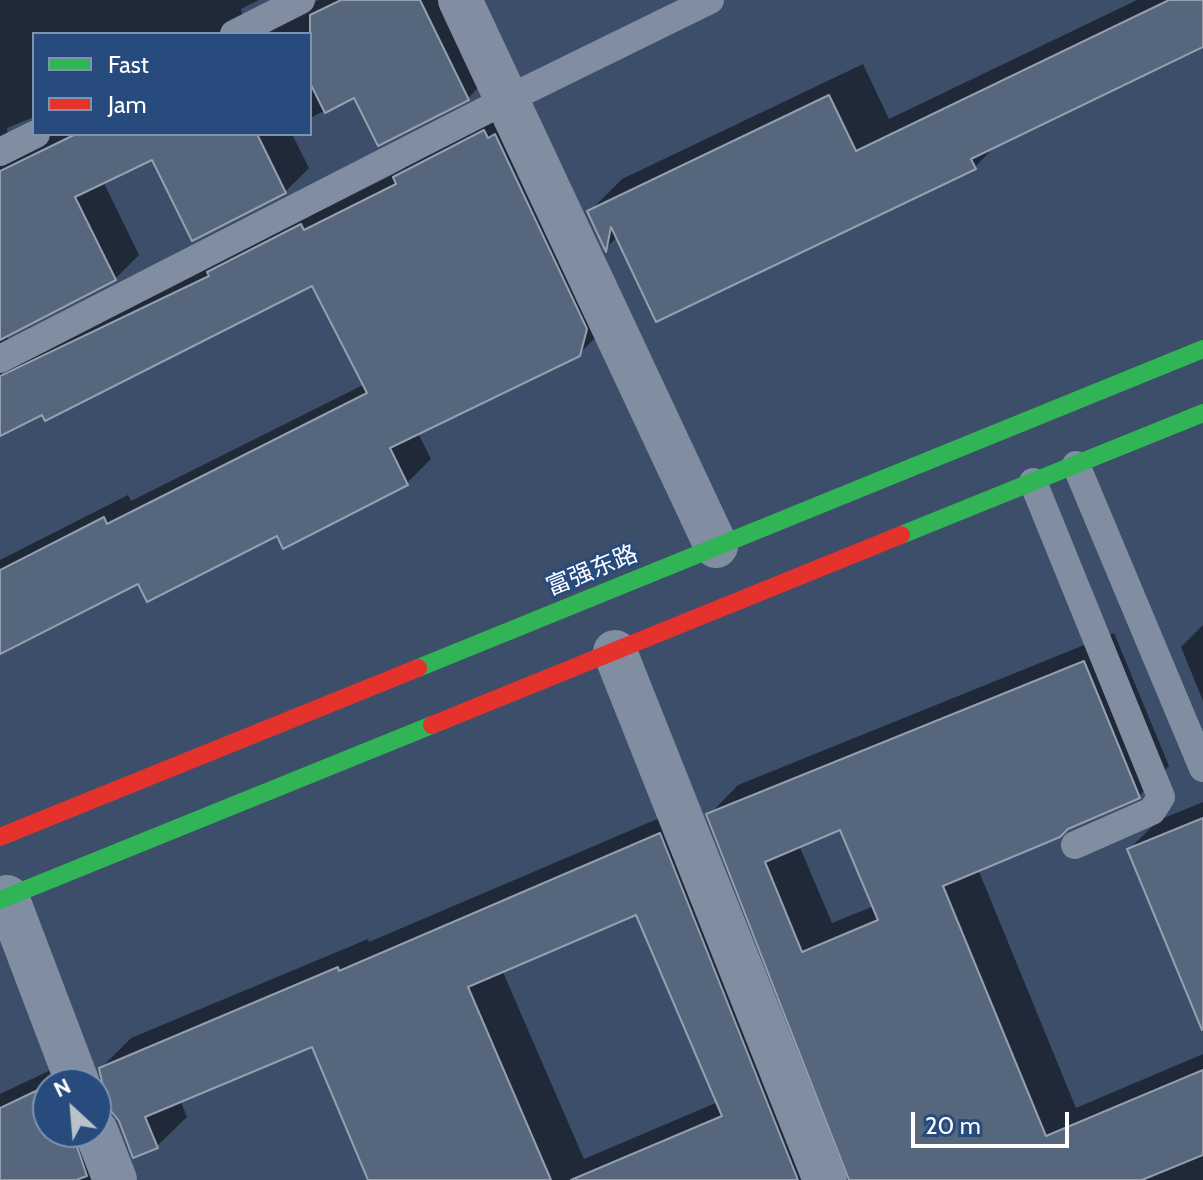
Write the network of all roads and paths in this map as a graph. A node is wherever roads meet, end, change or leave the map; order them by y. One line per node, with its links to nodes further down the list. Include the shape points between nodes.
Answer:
1 (301, 0): 4 (lane)
2 (460, 0): 5 (street)
3 (710, 0): 5 (lane)
4 (238, 32)
5 (506, 100): 9 (lane); 13 (street)
6 (32, 136): 7 (lane)
7 (0, 152)
8 (1203, 349): 13 (main road, 富强东路)
9 (0, 359)
10 (1203, 413): 11 (main road)
11 (1076, 465): 12 (main road); 15 (lane)
12 (1033, 482): 14 (main road); 17 (lane, via 1161,797 1152,811)
13 (716, 546): 16 (main road, 富强东路)
14 (615, 652): 18 (main road); 22 (street)
15 (1203, 768)
16 (0, 837)
17 (1075, 845)
18 (4, 898): 19 (street)
19 (72, 1068)
20 (103, 1148): 21 (street)
21 (115, 1180)
22 (825, 1180)

